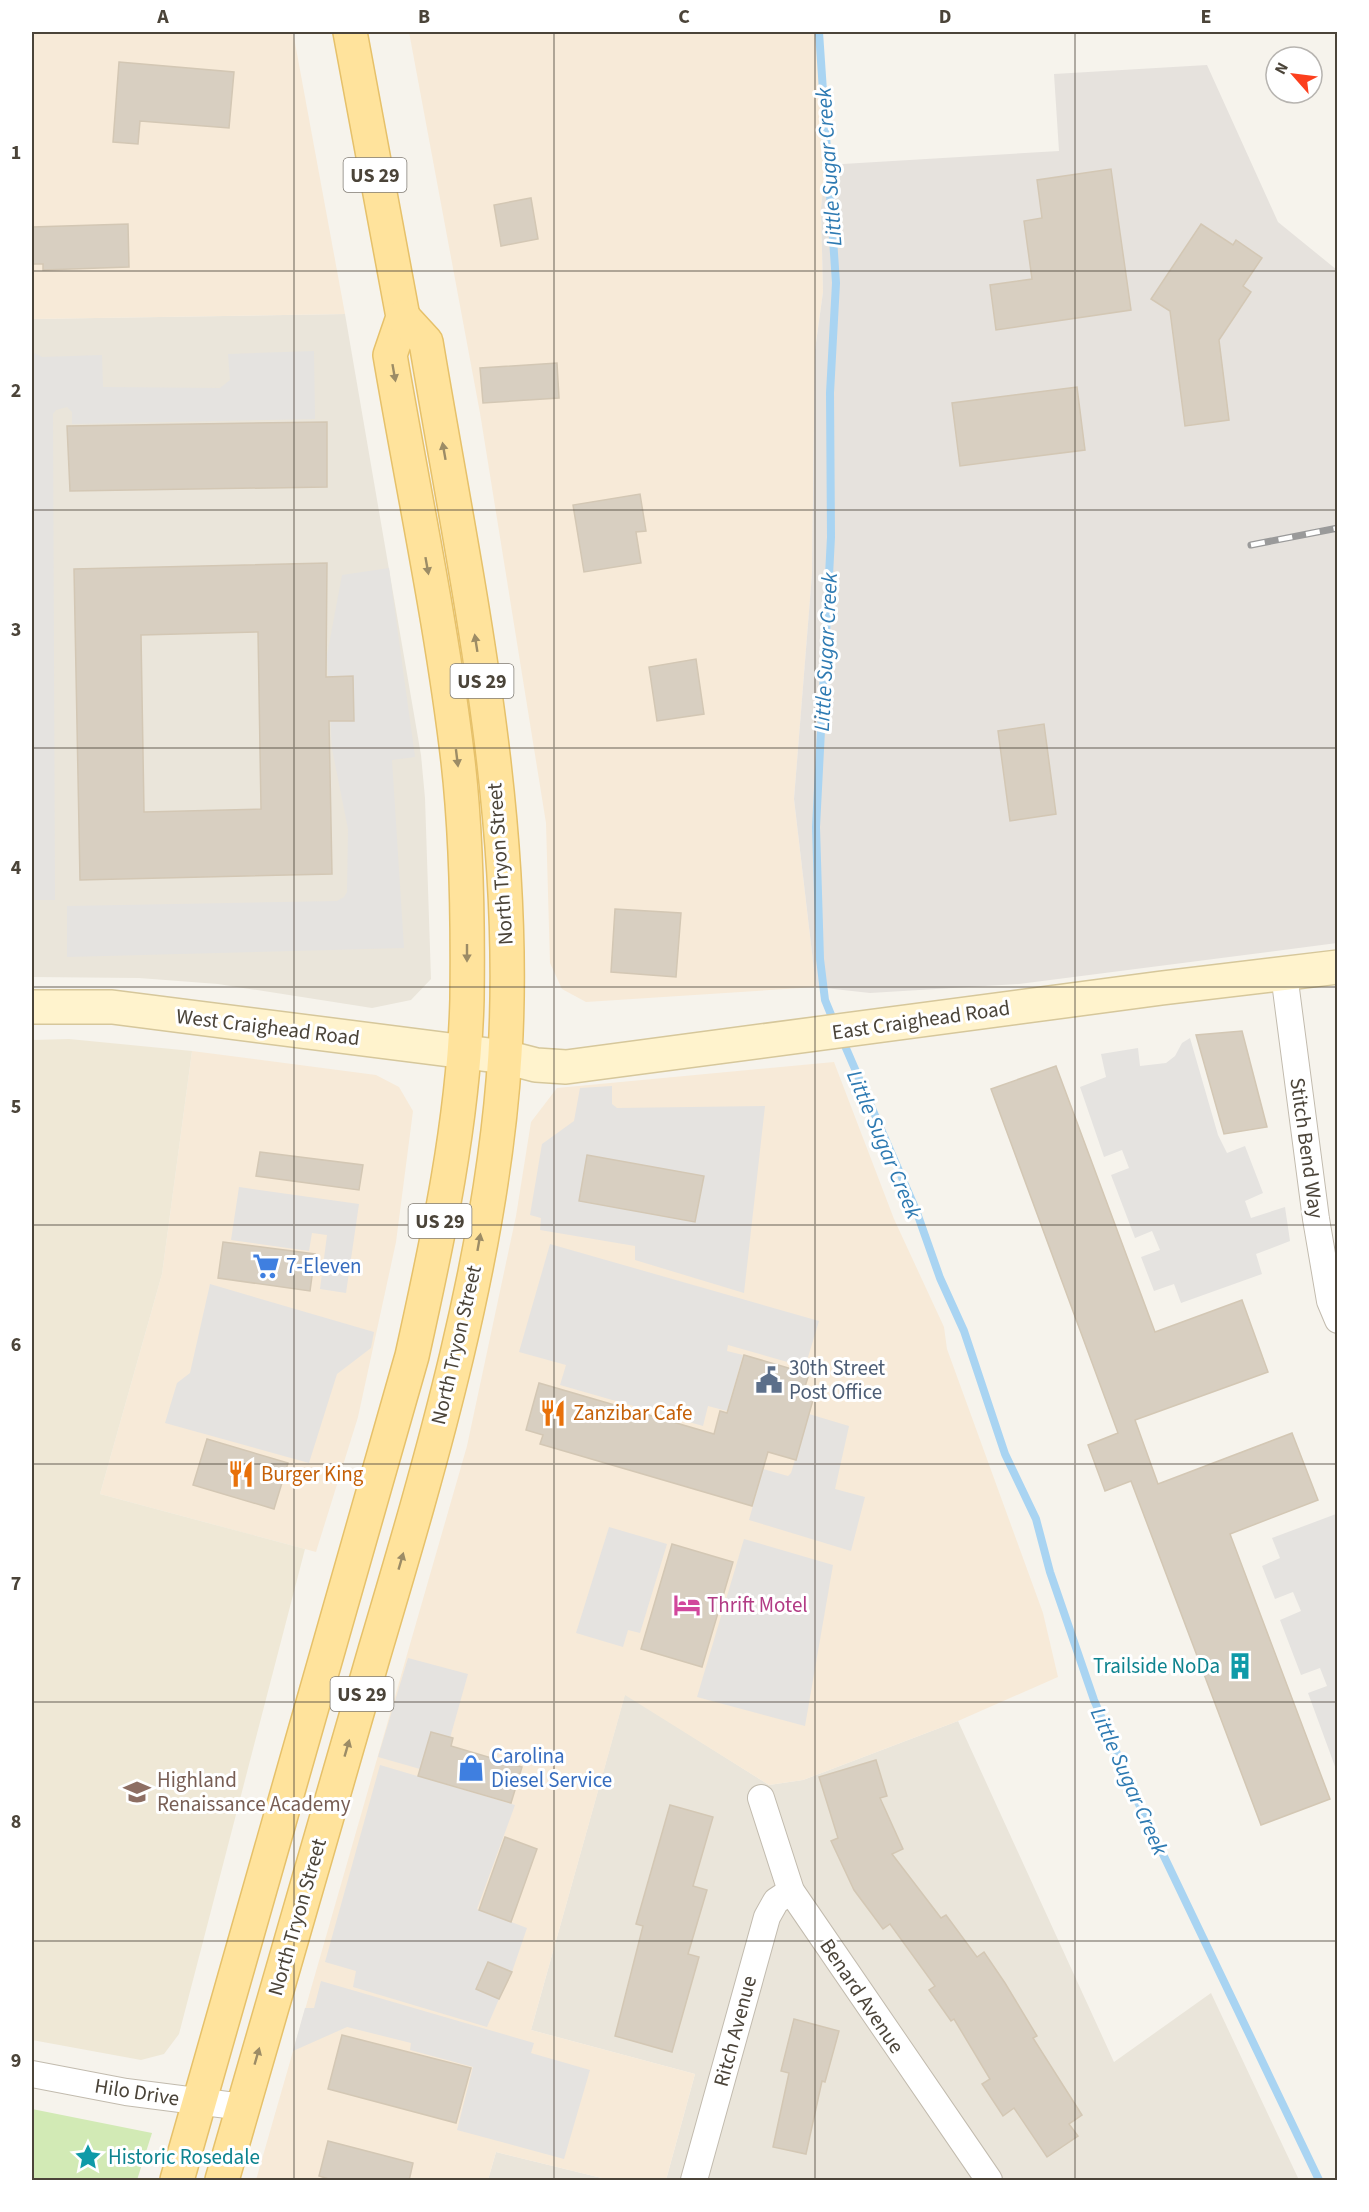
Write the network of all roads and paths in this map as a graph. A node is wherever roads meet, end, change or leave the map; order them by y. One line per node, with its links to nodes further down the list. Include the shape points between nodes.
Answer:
1 (350, 32): 2 (main road, North Tryon Street / US 29)
2 (402, 317): 6 (main road, North Tryon Street / US 29, one-way to 6, via 390,355 444,663 459,774 467,904); 7 (main road, North Tryon Street / US 29, one-way to 2, via 505,894 488,715 426,342)
3 (1338, 968): 4 (street, East Craighead Road)
4 (1284, 974): 7 (street, East Craighead Road, via 566,1067); 8 (street, Stitch Bend Way, via 1316,1219 1330,1300)
5 (32, 1007): 6 (street, West Craighead Road, via 111,1007)
6 (463, 1052): 7 (street, West Craighead Road); 12 (main road, North Tryon Street / US 29, via 444,1199 412,1356)
7 (505, 1057): 13 (main road, North Tryon Street / US 29, one-way to 7, via 421,1491 465,1320 489,1187)
8 (1338, 1320)
9 (761, 1798): 10 (street, Benard Avenue)
10 (791, 1891): 16 (street, Ritch Avenue, via 776,1901 767,1917); 17 (street, Benard Avenue)
11 (32, 2074): 12 (street, Hilo Drive)
12 (200, 2101): 13 (street, Hilo Drive); 14 (main road, North Tryon Street / US 29)
13 (243, 2107): 15 (main road, North Tryon Street / US 29)
14 (177, 2181)
15 (222, 2181)
16 (694, 2181)
17 (989, 2181)

